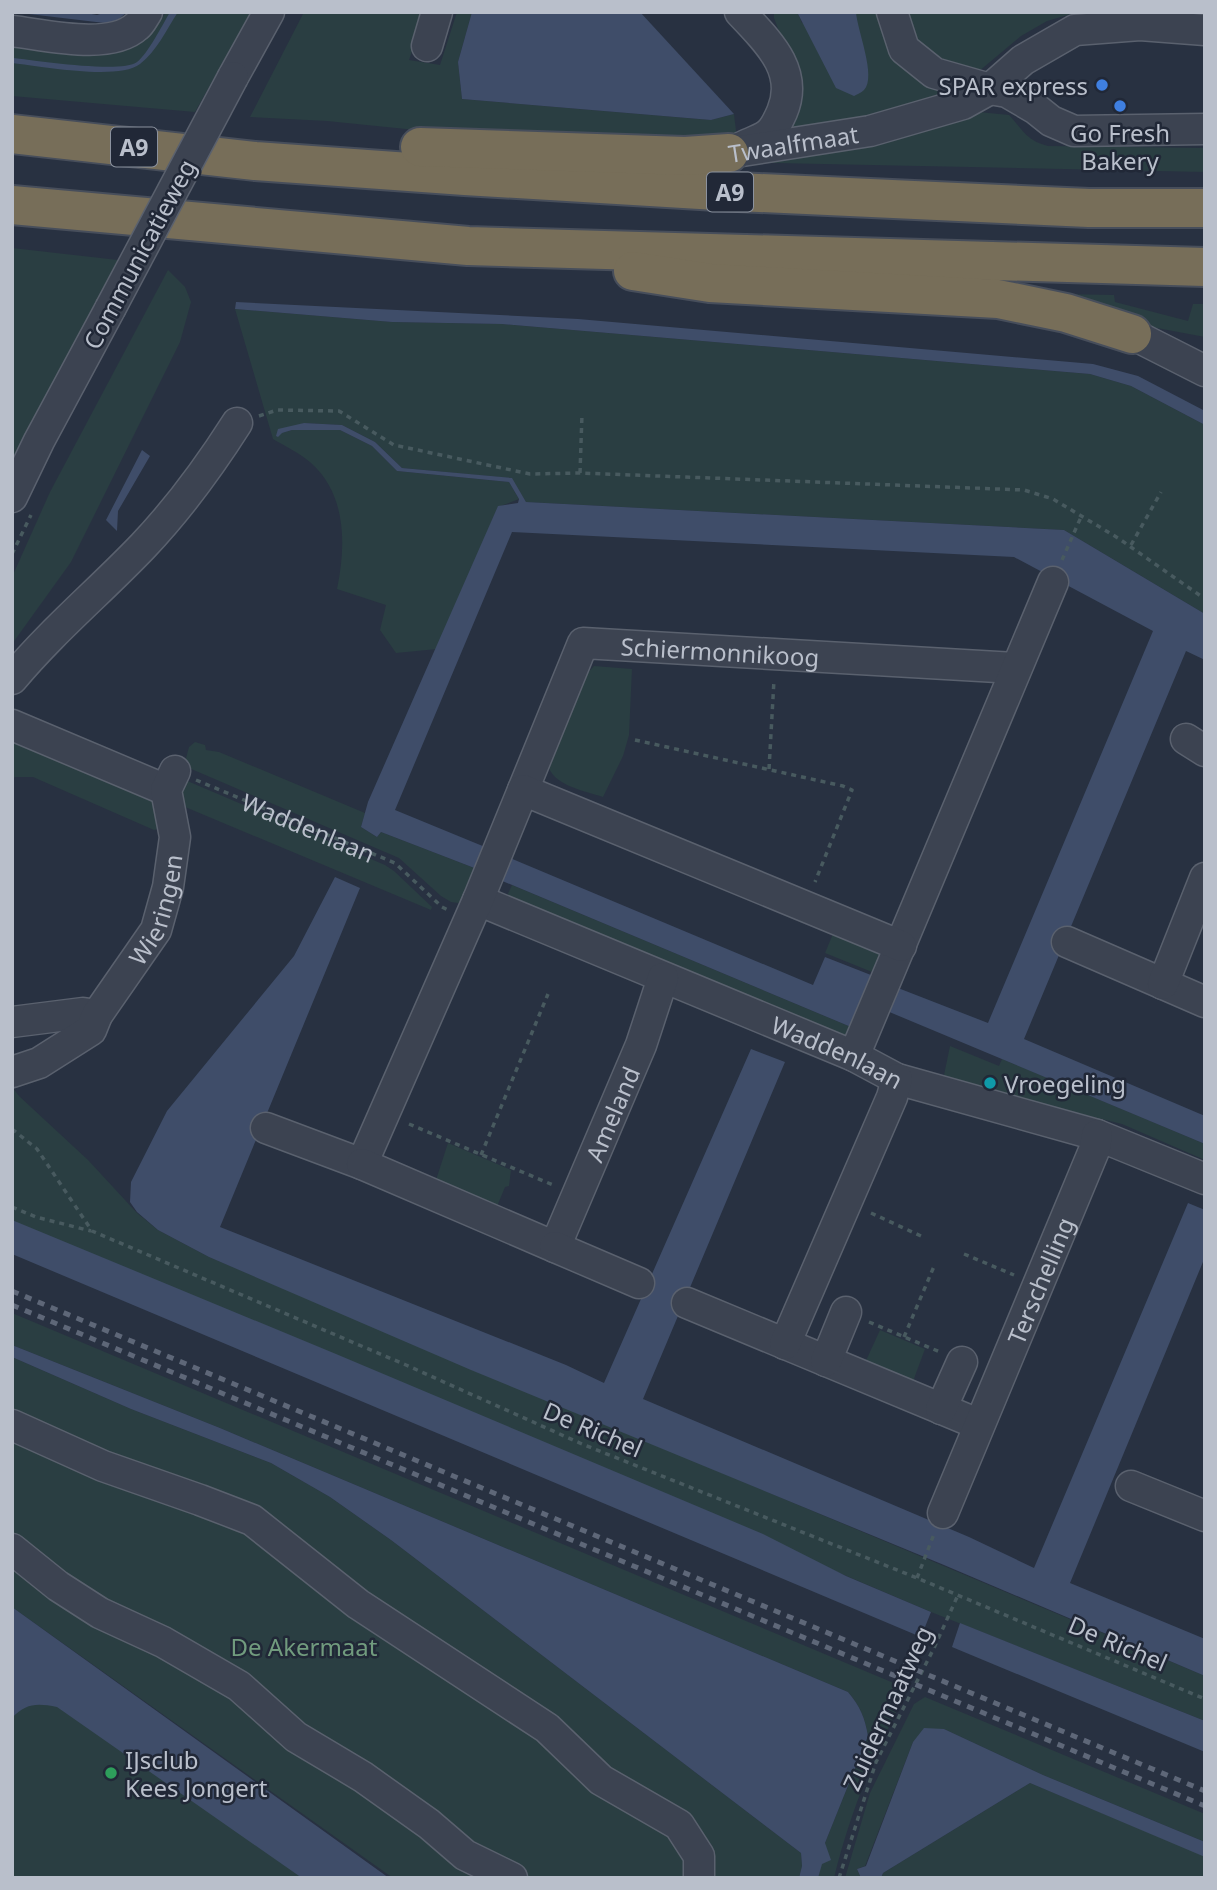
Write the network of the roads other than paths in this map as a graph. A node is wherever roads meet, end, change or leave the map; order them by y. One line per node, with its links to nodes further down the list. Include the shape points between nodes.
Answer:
1 (147, 12): 8 (street, via 137,26 115,38)
2 (269, 12): 24 (street, Communicatieweg, bridge)
3 (437, 12): 9 (street)
4 (740, 12): 10 (street, Twaalfmaat / A9)
5 (760, 12): 10 (street, Twaalfmaat / A9)
6 (892, 12): 11 (street, via 904,49 934,73)
7 (1205, 30): 11 (street, Twaalfmaat / A9, via 1140,25 1075,30 1023,60)
8 (12, 31)
9 (426, 46)
10 (772, 46): 14 (street, Twaalfmaat / A9, via 784,67 787,102 769,134)
11 (990, 89): 12 (street, via 1007,92 1074,131); 14 (street, Twaalfmaat / A9, via 919,119)
12 (1205, 129)
13 (12, 134): 15 (highway, A9)
14 (729, 153): 15 (highway, A9, via 593,154 328,144)
15 (255, 161): 17 (highway, A9, via 731,192 1088,208)
16 (12, 205): 18 (highway)
17 (1205, 208)
18 (468, 246): 19 (highway); 20 (highway, via 710,283 998,299 1066,313)
19 (1205, 267)
20 (1132, 334): 21 (street); 22 (street)
21 (1205, 349)
22 (1205, 371)
23 (237, 423): 27 (street, via 175,511)
24 (12, 498)
25 (1053, 582): 26 (street)
26 (1015, 668): 29 (street, Schiermonnikoog, via 583,643); 33 (street)
27 (12, 679)
28 (12, 725): 37 (street, Wieringen, via 170,780 175,837 156,930)
29 (523, 790): 31 (street, Schiermonnikoog); 33 (street)
30 (1205, 878): 35 (street)
31 (473, 909): 34 (street, Waddenlaan); 44 (street)
32 (1067, 943): 35 (street)
33 (901, 946): 39 (street)
34 (663, 978): 39 (street, Waddenlaan); 46 (street, Ameland, via 641,1045)
35 (1163, 984): 36 (street)
36 (1205, 1002)
37 (97, 1015): 38 (street); 40 (street, Wieringen, via 90,1030 39,1063)
38 (12, 1022)
39 (854, 1056): 41 (street, Waddenlaan)
40 (12, 1072)
41 (897, 1079): 43 (street, Waddenlaan); 50 (street)
42 (266, 1128): 44 (street)
43 (1097, 1135): 45 (street, Waddenlaan); 54 (street, Terschelling)
44 (362, 1164): 46 (street)
45 (1205, 1179)
46 (555, 1247): 47 (street)
47 (639, 1283)
48 (687, 1303): 50 (street)
49 (845, 1312): 51 (street)
50 (785, 1344): 51 (street)
51 (826, 1361): 53 (street)
52 (962, 1362): 53 (street)
53 (941, 1409): 54 (street)
54 (978, 1424): 57 (street, Terschelling)
55 (12, 1425): 61 (street, via 103,1466 252,1521 358,1604 547,1728 601,1780 679,1825 699,1856)
56 (1131, 1486): 58 (street)
57 (943, 1513)
58 (1205, 1516)
59 (12, 1549): 60 (street, via 100,1613 163,1642 239,1686 296,1737 363,1777 466,1855)
60 (512, 1878)
61 (699, 1878)

